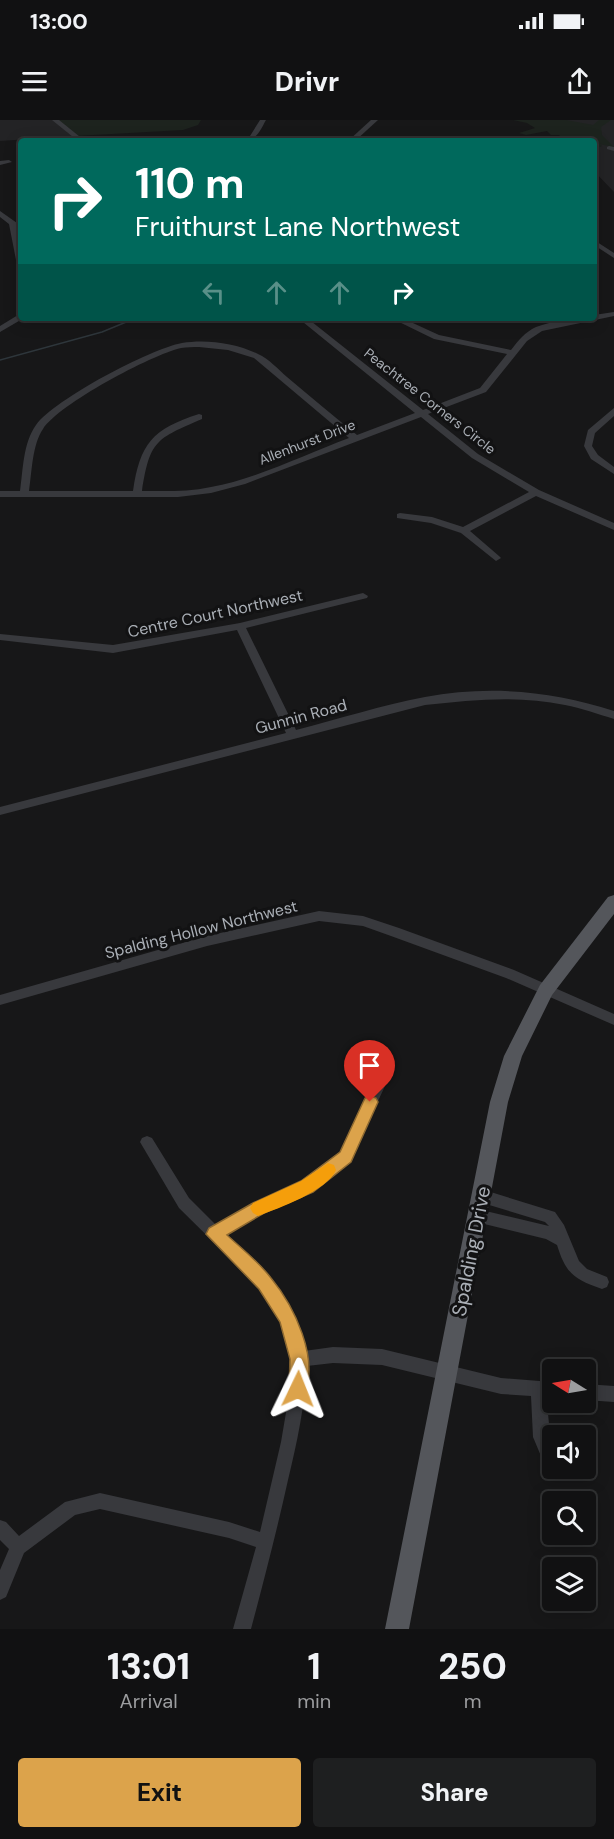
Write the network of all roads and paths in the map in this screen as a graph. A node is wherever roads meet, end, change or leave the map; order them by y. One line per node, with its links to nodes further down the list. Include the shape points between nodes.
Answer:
1 (55, 120): 4 (street)
2 (264, 120): 5 (street)
3 (375, 120): 6 (street)
4 (78, 138)
5 (249, 138)
6 (354, 138)
7 (9, 162): 8 (street)
8 (0, 163)
9 (0, 213): 10 (street)
10 (18, 231)
11 (597, 244): 12 (street)
12 (614, 256)
13 (614, 314): 14 (street, Allenhurst Drive)
14 (597, 317)
15 (18, 319): 19 (street)
16 (306, 321): 22 (street, Peachtree Corners Circle)
17 (402, 321): 20 (street, via 437,337)
18 (572, 321): 20 (street, Allenhurst Drive, via 539,329)
19 (0, 330)
20 (512, 353): 22 (street, Allenhurst Drive, via 483,390)
21 (614, 411): 25 (street, via 591,432 588,446 594,457)
22 (422, 414): 24 (street, Allenhurst Drive); 26 (street, Peachtree Corners Circle, via 475,456)
23 (199, 417): 29 (street, via 154,439 142,455)
24 (355, 438): 28 (street, via 257,356 220,345 180,346 142,362 58,410 40,426); 29 (street, Allenhurst Drive, via 243,482 178,494)
25 (614, 471)
26 (536, 492): 31 (street, Peachtree Corners Circle); 32 (street)
27 (0, 494): 28 (street, Allenhurst Drive)
28 (24, 494): 29 (street, Allenhurst Drive)
29 (137, 494)
30 (400, 516): 32 (street, via 432,520)
31 (614, 527)
32 (464, 531): 33 (street)
33 (496, 558)
34 (363, 596): 35 (street, Centre Court Northwest)
35 (240, 626): 36 (street, Centre Court Northwest, via 113,649); 38 (street)
36 (0, 637)
37 (614, 715): 38 (street, Gunnin Road, via 542,695 487,694 424,701)
38 (293, 735): 39 (street, Gunnin Road)
39 (0, 811)
40 (611, 911): 41 (main road, Spalding Drive)
41 (546, 990): 42 (street, Spalding Hollow Northwest, via 363,921 319,916 207,941); 43 (street, Spalding Hollow Northwest); 46 (main road, Spalding Drive, via 513,1056)
42 (0, 1000)
43 (614, 1020)
44 (378, 1086): 48 (street, via 345,1157 307,1186)
45 (147, 1142): 48 (street, via 184,1203)
46 (481, 1196): 47 (main road, Spalding Drive); 49 (street, via 550,1217 559,1225)
47 (477, 1216): 49 (street, via 549,1233); 52 (main road, Spalding Drive)
48 (214, 1234): 51 (street, via 265,1283 287,1318)
49 (562, 1240): 50 (street, via 580,1273)
50 (602, 1282)
51 (299, 1359): 52 (street, via 333,1355 382,1357); 57 (street, via 298,1389)
52 (447, 1373): 53 (street, via 501,1386); 61 (main road, Spalding Drive)
53 (542, 1390)
54 (596, 1393): 55 (street)
55 (614, 1394)
56 (0, 1528): 58 (street)
57 (266, 1542): 58 (street, via 100,1501 71,1508); 60 (street)
58 (18, 1547): 59 (street)
59 (0, 1591)
60 (242, 1629)
61 (397, 1629)

